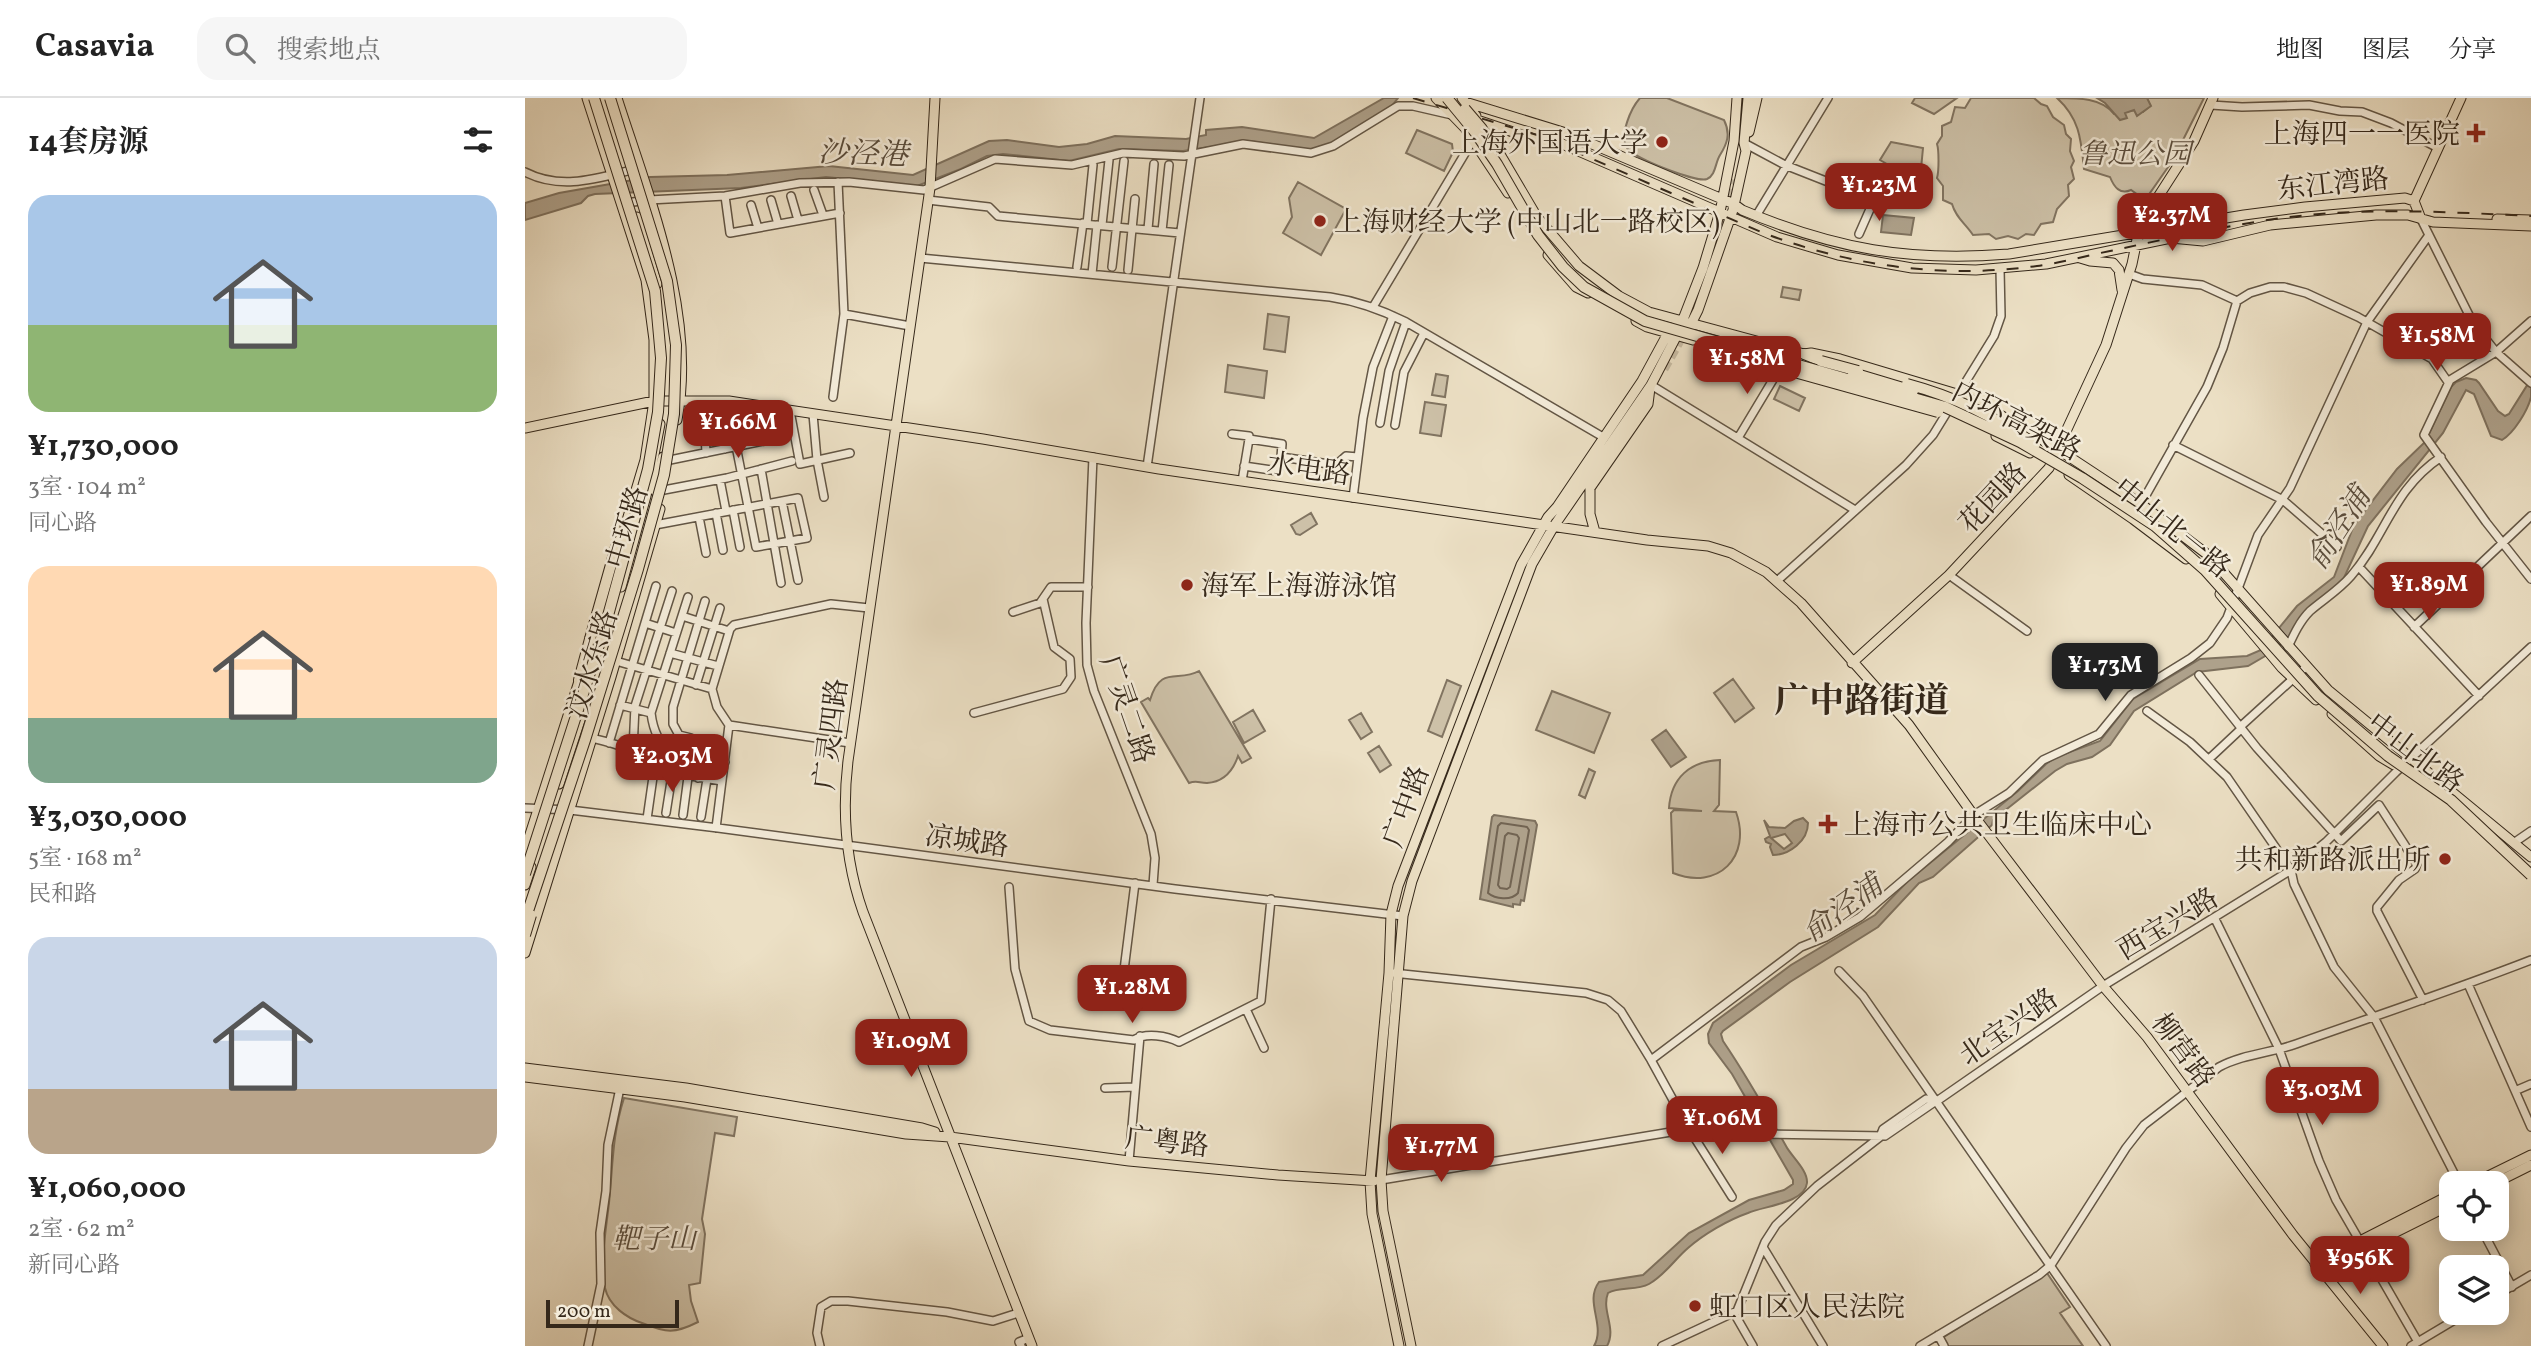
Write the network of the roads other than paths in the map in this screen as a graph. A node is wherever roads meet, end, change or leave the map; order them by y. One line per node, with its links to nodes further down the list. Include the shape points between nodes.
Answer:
1 (587, 98): 22 (main road, 汶水东路)
2 (596, 98): 18 (main road, 汶水东路); 159 (highway, 中环路, bridge, via 658,309 659,412)
3 (608, 98): 18 (main road, 汶水东路); 268 (highway, 中环路, bridge, via 667,281 676,345 674,414 664,475 638,569)
4 (617, 98): 19 (main road, 汶水东路)
5 (936, 98): 36 (main road, 广灵四路)
6 (1200, 98): 24 (street)
7 (1442, 98): 14 (main road); 16 (main road, 中山北一路); 119 (highway, 内环高架路, bridge, via 1490,153 1538,235 1584,286 1645,321 1906,395)
8 (1455, 98): 131 (highway, 内环高架路, bridge, via 1482,129 1566,265 1632,309 1659,322 1946,401)
9 (1737, 98): 46 (main road)
10 (1745, 98): 21 (main road); 34 (main road)
11 (1757, 98): 21 (main road)
12 (1828, 98): 30 (street)
13 (2461, 98): 23 (main road, 东江湾路)
14 (1466, 102): 17 (main road, 中山北一路); 46 (main road, via 1566,133)
15 (2212, 102): 23 (street, via 2362,112); 65 (main road, via 2194,141)
16 (1453, 115): 17 (main road); 20 (main road, 中山北一路); 24 (street, via 1394,108 1318,152 1243,144)
17 (1478, 120): 46 (main road, via 1560,143); 92 (main road, 中山北一路, via 1537,218 1579,266 1649,312)
18 (612, 128): 19 (main road); 22 (main road); 33 (main road, 汶水东路)
19 (630, 138): 32 (main road, 汶水东路)
20 (1473, 140): 87 (street); 96 (main road, 中山北一路, via 1556,266 1576,287 1647,327)
21 (1744, 143): 30 (street); 47 (main road)
22 (603, 148): 33 (main road, 汶水东路)
23 (2438, 148): 44 (main road, 东江湾路)
24 (1192, 153): 36 (street, via 1123,153 1072,166 995,159); 66 (street)
25 (1109, 160): 58 (street)
26 (1124, 161): 60 (street)
27 (1154, 164): 63 (street)
28 (1093, 165): 57 (street)
29 (1169, 165): 64 (street)
30 (1785, 165): 51 (street); 67 (street, via 1874,200)
31 (525, 172): 33 (street, via 567,183)
32 (640, 172): 33 (street); 40 (main road, 汶水东路)
33 (623, 177): 40 (main road, 汶水东路); 40 (main road, 汶水东路, bridge)
34 (1732, 179)
35 (838, 182): 36 (street, via 916,190); 38 (street, via 800,183); 48 (street)
36 (930, 186): 43 (main road, 广灵四路)
37 (814, 190): 49 (street)
38 (725, 196): 40 (street); 61 (street, via 730,233)
39 (791, 196): 54 (street)
40 (634, 198): 81 (main road, 汶水东路); 82 (main road, 汶水东路); 84 (main road, 汶水东路); 86 (main road, 汶水东路)
41 (1135, 199): 62 (street)
42 (771, 200): 56 (street)
43 (928, 200): 57 (street, via 989,207 998,215); 72 (main road, 广灵四路)
44 (2411, 200): 50 (main road, 东江湾路); 52 (main road); 53 (main road, 东江湾路); 65 (main road, 东江湾路, via 2305,207)
45 (751, 205): 61 (street)
46 (1721, 205): 47 (main road); 92 (main road)
47 (1732, 211): 51 (main road, 东江湾路); 65 (main road, 东江湾路, via 1842,250 1939,262 2054,254 2118,243); 76 (main road, 东江湾路, via 1789,241 1856,259 1912,268); 92 (main road, via 1705,291)
48 (840, 213): 49 (street); 88 (street)
49 (823, 215): 54 (street)
50 (2382, 215): 53 (main road, 东江湾路); 69 (main road, 东江湾路, via 2270,225 2201,242 2173,238)
51 (1756, 216): 70 (main road, 东江湾路)
52 (2436, 216): 53 (main road); 55 (main road)
53 (2421, 219): 59 (main road); 68 (street)
54 (798, 220): 56 (street)
55 (2531, 220)
56 (778, 224): 61 (street)
57 (1085, 224): 58 (street); 74 (street)
58 (1100, 225): 60 (street); 78 (street)
59 (2531, 226)
60 (1117, 227): 62 (street); 75 (street)
61 (758, 228)
62 (1132, 228): 63 (street); 77 (street)
63 (1148, 229): 64 (street)
64 (1162, 231): 66 (street)
65 (2138, 232): 69 (main road, 花园路); 71 (main road, 东江湾路, via 1993,256 1940,257)
66 (1180, 233): 80 (street)
67 (1859, 234): 70 (street); 71 (street)
68 (2429, 235): 90 (street); 98 (street, via 2473,323)
69 (2137, 244): 73 (main road, 东江湾路); 79 (main road, 花园路)
70 (1846, 246): 71 (main road, 东江湾路)
71 (1865, 249)
72 (920, 257): 78 (street); 94 (main road, 广灵四路)
73 (2079, 257): 76 (main road, 东江湾路); 83 (main road, via 2113,263 2121,276)
74 (1077, 267)
75 (1112, 267)
76 (2000, 269): 105 (street, via 2001,316 1991,342)
77 (1128, 270)
78 (1092, 274): 80 (street)
79 (2129, 274): 83 (main road, 花园路); 85 (street, via 2202,285)
80 (1173, 282): 87 (street, via 1336,298); 145 (street)
81 (665, 286): 84 (main road); 107 (main road, 汶水东路, via 672,339)
82 (648, 289): 86 (main road); 107 (main road, 汶水东路)
83 (2122, 292): 132 (main road, 花园路, via 2101,359)
84 (676, 299): 107 (main road, 汶水东路, via 681,361)
85 (2237, 301): 90 (street, via 2263,289 2284,287); 127 (street, via 2207,387)
86 (661, 304): 107 (main road, 汶水东路)
87 (1373, 307): 89 (street)
88 (844, 314): 94 (street); 106 (street)
89 (1393, 316): 91 (street); 137 (street, via 1373,367)
90 (2367, 322): 103 (street, via 2432,359); 154 (street)
91 (1406, 323): 95 (street); 117 (street, via 1389,371)
92 (1687, 323): 96 (main road); 99 (main road, 中山北一路)
93 (2530, 325): 98 (street)
94 (910, 326): 120 (main road, 广灵四路)
95 (1424, 333): 118 (street, via 1404,372); 123 (street)
96 (1672, 334): 97 (main road, 中山北一路); 104 (main road, 广中路); 110 (main road, 广中路)
97 (1739, 352): 101 (highway); 111 (main road, 中山北一路)
98 (2496, 352): 102 (street); 103 (street)
99 (1804, 354): 105 (main road, 中山北一路, via 1840,359); 131 (highway, bridge, via 1980,409)
100 (1656, 361): 110 (main road)
101 (1780, 368): 119 (highway, bridge); 124 (street)
102 (2529, 381)
103 (2448, 382): 138 (street, via 2425,436)
104 (1651, 385): 124 (street); 163 (main road, 广中路); 169 (main road, via 1648,404 1590,488)
105 (1957, 394): 111 (street); 132 (main road, 中山北一路)
106 (834, 397)
107 (667, 400): 108 (main road, 水电路, via 729,401); 121 (main road, 水电路); 139 (main road, 汶水东路); 143 (main road, 汶水东路); 150 (main road, 汶水东路); 182 (main road, 汶水东路, via 661,465)
108 (772, 408): 109 (main road, 水电路); 126 (street, via 776,439)
109 (790, 411): 113 (main road, 水电路); 140 (street, via 800,464)
110 (1621, 412): 123 (main road, 广中路)
111 (1947, 412): 142 (main road, 中山北一路); 160 (street, via 1916,456)
112 (734, 414): 128 (street)
113 (813, 414): 120 (main road, 水电路); 140 (street)
114 (703, 415): 133 (street)
115 (719, 415): 130 (street)
116 (755, 418): 126 (street)
117 (1380, 423)
118 (1395, 425)
119 (1989, 426): 265 (highway, 内环高架路, bridge, via 2155,526 2204,570 2318,696 2389,756 2451,800)
120 (896, 427): 135 (main road, 水电路); 195 (main road, 广灵四路)
121 (525, 428)
122 (1232, 434): 125 (street)
123 (1603, 438): 168 (main road, 广中路)
124 (1738, 438): 160 (street)
125 (1249, 439): 136 (street, via 1282,444); 144 (street)
126 (758, 442): 128 (street)
127 (2173, 445): 154 (street); 157 (street)
128 (738, 446): 130 (street); 147 (street)
129 (1613, 446): 163 (main road)
130 (725, 449): 133 (street)
131 (2044, 450): 270 (highway, 内环高架路, bridge, via 2158,521 2209,566 2285,655 2343,711 2454,796)
132 (2059, 450): 142 (main road, 花园路); 157 (main road, 中山北一路)
133 (706, 453): 139 (street)
134 (850, 453): 140 (street)
135 (1093, 457): 145 (main road, 水电路); 187 (street, 广灵二路)
136 (1281, 457): 137 (street, via 1336,464 1346,456); 144 (street, via 1278,471)
137 (1358, 457): 153 (street)
138 (2441, 457): 172 (street); 179 (street, via 2398,499)
139 (670, 460): 151 (main road, 汶水东路)
140 (817, 460): 152 (street)
141 (792, 461): 146 (street)
142 (2052, 463): 180 (main road, 花园路); 193 (main road, 中山北一路, via 2172,548 2204,574)
143 (653, 465): 150 (main road); 182 (main road, 汶水东路)
144 (1244, 466): 149 (street)
145 (1147, 467): 149 (main road, 水电路)
146 (761, 469): 147 (street); 156 (street)
147 (741, 475): 148 (street); 158 (street)
148 (720, 480): 151 (street); 161 (street)
149 (1242, 481): 153 (main road, 水电路)
150 (638, 482): 166 (main road, 汶水东路)
151 (664, 491): 167 (main road, 汶水东路)
152 (824, 497)
153 (1353, 498): 168 (main road, 水电路)
154 (2283, 500): 175 (street); 188 (street, via 2259,535)
155 (782, 501): 156 (street); 170 (street); 170 (street, via 798,498 807,538)
156 (768, 503): 158 (street); 171 (street)
157 (2141, 504): 188 (main road, 中山北一路, via 2207,555)
158 (748, 507): 161 (street); 171 (street, via 755,547)
159 (638, 508): 224 (highway, bridge, via 616,547); 272 (highway, 中环路, bridge)
160 (1854, 510): 184 (street)
161 (729, 511): 162 (street); 174 (street)
162 (716, 513): 165 (street); 176 (street)
163 (1563, 514): 168 (main road, 广中路)
164 (2531, 516): 172 (street)
165 (699, 517): 167 (street); 178 (street)
166 (628, 519): 173 (main road, 汶水东路); 224 (street, via 586,640)
167 (655, 525): 177 (main road, 汶水东路)
168 (1549, 526): 169 (main road, 水电路); 282 (main road, 广中路, via 1521,565); 283 (main road, 广中路, via 1422,855)
169 (1595, 532): 184 (main road, 水电路, via 1712,547 1744,559)
170 (790, 540): 171 (street); 183 (street)
171 (775, 544): 185 (street)
172 (2503, 544): 181 (street); 201 (street)
173 (620, 545): 182 (main road); 224 (main road, 汶水东路)
174 (740, 547)
175 (2337, 547)
176 (723, 550)
177 (648, 551): 182 (main road); 212 (main road, 汶水东路)
178 (706, 553)
179 (2359, 566): 201 (street); 206 (street, via 2304,617)
180 (1949, 575): 204 (street); 215 (main road, 花园路)
181 (2531, 579)
182 (627, 580): 220 (main road, 汶水东路); 254 (main road, 汶水东路)
183 (798, 580)
184 (1777, 581): 215 (main road, 水电路)
185 (781, 583)
186 (656, 586): 199 (street)
187 (1087, 587): 191 (street, via 1051,587); 211 (street, 广灵二路)
188 (2238, 589): 193 (street); 206 (main road, 中山北一路)
189 (672, 591): 202 (street)
190 (688, 597): 197 (street)
191 (1043, 599): 196 (street); 214 (street, via 1054,647)
192 (705, 601): 198 (street)
193 (2232, 607): 210 (main road, 中山北一路); 259 (street, via 2206,648 2125,700 2099,734 2048,757)
194 (720, 608): 200 (street)
195 (869, 608): 203 (street, via 831,604 747,621); 239 (main road, 广灵四路)
196 (1013, 612)
197 (682, 616): 198 (street); 205 (street)
198 (699, 620): 200 (street); 209 (street)
199 (645, 623): 202 (street); 216 (street)
200 (715, 626): 203 (street); 213 (street)
201 (2414, 627): 229 (street)
202 (660, 628): 205 (street); 219 (street)
203 (729, 631): 217 (street)
204 (2027, 631)
205 (676, 633): 208 (street)
206 (2287, 646): 218 (main road, 中山北路)
207 (2531, 647): 229 (street, 西宝兴路)
208 (670, 653): 209 (street); 221 (street)
209 (687, 658): 213 (street); 225 (street)
210 (2274, 658): 223 (main road, 中山北路)
211 (1087, 659): 214 (street); 277 (street, 广灵二路, via 1094,691 1151,834)
212 (616, 661): 216 (street); 228 (main road, 汶水东路)
213 (703, 662): 217 (street); 226 (street)
214 (1070, 663): 233 (street, via 1071,677 1063,689)
215 (1852, 663): 259 (main road, 水电路, via 1909,725)
216 (632, 666): 219 (street); 230 (street)
217 (719, 666): 227 (street)
218 (2306, 667): 223 (street); 245 (main road, 中山北路)
219 (646, 670): 221 (street); 231 (street)
220 (603, 671): 228 (main road); 254 (main road, 汶水东路)
221 (663, 675): 225 (street); 234 (street)
222 (2199, 675): 236 (street)
223 (2294, 678): 236 (street); 247 (main road, 中山北路, via 2379,756)
224 (579, 680): 253 (main road, 汶水东路)
225 (680, 680): 226 (street); 242 (street, via 673,724 679,735 691,738)
226 (696, 685): 227 (street)
227 (712, 689): 235 (street)
228 (607, 691): 237 (main road, 汶水东路)
229 (2479, 696): 245 (street, 西宝兴路)
230 (620, 705): 231 (street); 238 (street)
231 (635, 709): 234 (street); 241 (street)
232 (2147, 711): 244 (street)
233 (974, 712)
234 (651, 713): 240 (street)
235 (729, 725): 239 (street); 246 (street)
236 (2240, 728): 244 (street); 263 (street)
237 (592, 738): 238 (street); 255 (main road, 汶水东路)
238 (609, 743): 241 (street)
239 (850, 743): 266 (main road, 广灵四路, via 845,794)
240 (664, 748): 242 (street); 248 (street)
241 (633, 751): 248 (street)
242 (686, 757): 243 (street); 249 (street)
243 (701, 759): 246 (street); 250 (street)
244 (2209, 759): 271 (street, via 2238,791)
245 (2411, 759): 247 (street, 西宝兴路); 264 (main road, 中山北路)
246 (725, 762): 251 (street)
247 (2400, 769): 263 (street, 西宝兴路); 275 (main road, 中山北路, via 2449,804)
248 (658, 772): 249 (street); 260 (street)
249 (680, 776): 250 (street); 256 (street); 257 (street)
250 (702, 779): 251 (street); 258 (street)
251 (722, 781): 261 (street)
252 (525, 808): 253 (street, 凉城路)
253 (537, 808): 254 (street, 凉城路); 267 (main road, 汶水东路)
254 (554, 809): 255 (street, 凉城路); 272 (main road, 汶水东路)
255 (570, 810): 260 (street, 凉城路); 280 (main road, 汶水东路)
256 (667, 813)
257 (684, 815)
258 (701, 817)
259 (1975, 818): 293 (main road, 柳营路); 300 (street, via 1860,917 1801,947)
260 (647, 819): 261 (street, 凉城路)
261 (716, 828): 266 (street, 凉城路)
262 (2531, 831): 264 (street)
263 (2334, 833): 271 (street, 西宝兴路); 294 (street, via 2341,841 2379,805 2416,861 2415,869 2399,880 2377,911)
264 (2515, 842): 269 (main road, 中山北路)
265 (2498, 844): 273 (highway, 内环高架路, bridge); 275 (highway, bridge)
266 (848, 845): 274 (street, 凉城路); 312 (main road, 广灵四路, via 863,912)
267 (525, 850)
268 (548, 851): 285 (highway, 中环路, bridge); 286 (highway, bridge)
269 (2531, 857)
270 (2531, 866)
271 (2291, 870): 284 (street, 西宝兴路); 296 (street, via 2334,967)
272 (529, 874): 276 (main road, 汶水东路); 280 (main road); 281 (main road, 汶水东路)
273 (2531, 875)
274 (1136, 883): 277 (street, 凉城路); 292 (street)
275 (2531, 883)
276 (525, 885)
277 (1153, 885): 279 (street, 凉城路)
278 (1009, 887): 297 (street, via 1015,969 1029,1021 1051,1030 1134,1040)
279 (1271, 899): 282 (street, 凉城路); 295 (street, via 1261,1001)
280 (540, 906): 287 (main road, 汶水东路)
281 (525, 911)
282 (1391, 914): 283 (street, 凉城路); 290 (main road, 广中路)
283 (1403, 916): 290 (main road, 广中路)
284 (2214, 919): 293 (street, 西宝兴路); 299 (street)
285 (525, 920)
286 (525, 936)
287 (525, 953)
288 (2531, 960): 291 (street)
289 (1839, 971): 309 (street, via 1863,996)
290 (1394, 973): 300 (street, via 1598,995 1621,1011); 320 (main road, 广中路); 321 (main road, 广中路)
291 (2468, 984): 294 (street); 307 (street)
292 (1122, 986)
293 (2103, 986): 308 (main road, 柳营路, via 2147,1037); 309 (street, 北宝兴路)
294 (2423, 1000): 296 (street)
295 (1246, 1009): 297 (street, via 1179,1042); 298 (street)
296 (2374, 1017): 299 (street); 317 (street)
297 (1140, 1036): 304 (street)
298 (1264, 1048)
299 (2279, 1049): 308 (street, via 2229,1061); 326 (street, via 2322,1169)
300 (1651, 1060): 311 (street)
301 (525, 1068): 312 (main road, 广粤路, via 686,1088 922,1128)
302 (525, 1077): 305 (main road, 广粤路)
303 (2531, 1084): 307 (street)
304 (1135, 1087): 306 (street); 315 (street)
305 (620, 1088): 312 (main road, 广粤路); 339 (street, via 608,1145 600,1233 601,1284)
306 (1105, 1088)
307 (2517, 1090): 310 (street)
308 (2186, 1093): 328 (street, via 2144,1125); 329 (main road, 柳营路)
309 (1937, 1101): 313 (street, 北宝兴路); 328 (street)
310 (2531, 1127)
311 (1689, 1129): 313 (street); 320 (street); 322 (street)
312 (950, 1137): 315 (main road, 广粤路); 333 (main road, 广灵四路)
313 (1880, 1137): 327 (street, 北宝兴路, via 1810,1192 1776,1225)
314 (2531, 1154): 318 (main road)
315 (1129, 1161): 321 (main road, 广粤路)
316 (2531, 1165): 319 (main road)
317 (2453, 1171)
318 (2498, 1171)
319 (2509, 1176)
320 (1381, 1180): 321 (main road, 广粤路); 343 (main road, 广中路, via 1383,1212)
321 (1370, 1181): 342 (main road, 广中路, via 1374,1225)
322 (1732, 1197)
323 (2439, 1201): 326 (main road)
324 (2439, 1210): 326 (main road)
325 (2488, 1241): 331 (street)
326 (2362, 1244): 329 (main road); 338 (street)
327 (1763, 1247): 334 (street, 北宝兴路); 346 (street)
328 (2051, 1265): 336 (street); 349 (street)
329 (2318, 1267): 350 (main road, 柳营路)
330 (2531, 1275): 331 (street)
331 (2512, 1287): 332 (street)
332 (2509, 1289)
333 (1018, 1313): 337 (main road, 广灵四路); 340 (street, via 983,1321 934,1311 831,1301 821,1307)
334 (1734, 1313): 344 (street); 345 (street)
335 (2446, 1325): 338 (street)
336 (1938, 1335): 347 (street); 348 (street)
337 (1030, 1342): 341 (street, via 1019,1342)
338 (2414, 1344)
339 (588, 1346)
340 (820, 1346)
341 (1021, 1346)
342 (1399, 1346)
343 (1411, 1346)
344 (1662, 1346)
345 (1753, 1346)
346 (1823, 1346)
347 (1920, 1346)
348 (1944, 1346)
349 (2106, 1346)
350 (2383, 1346)

